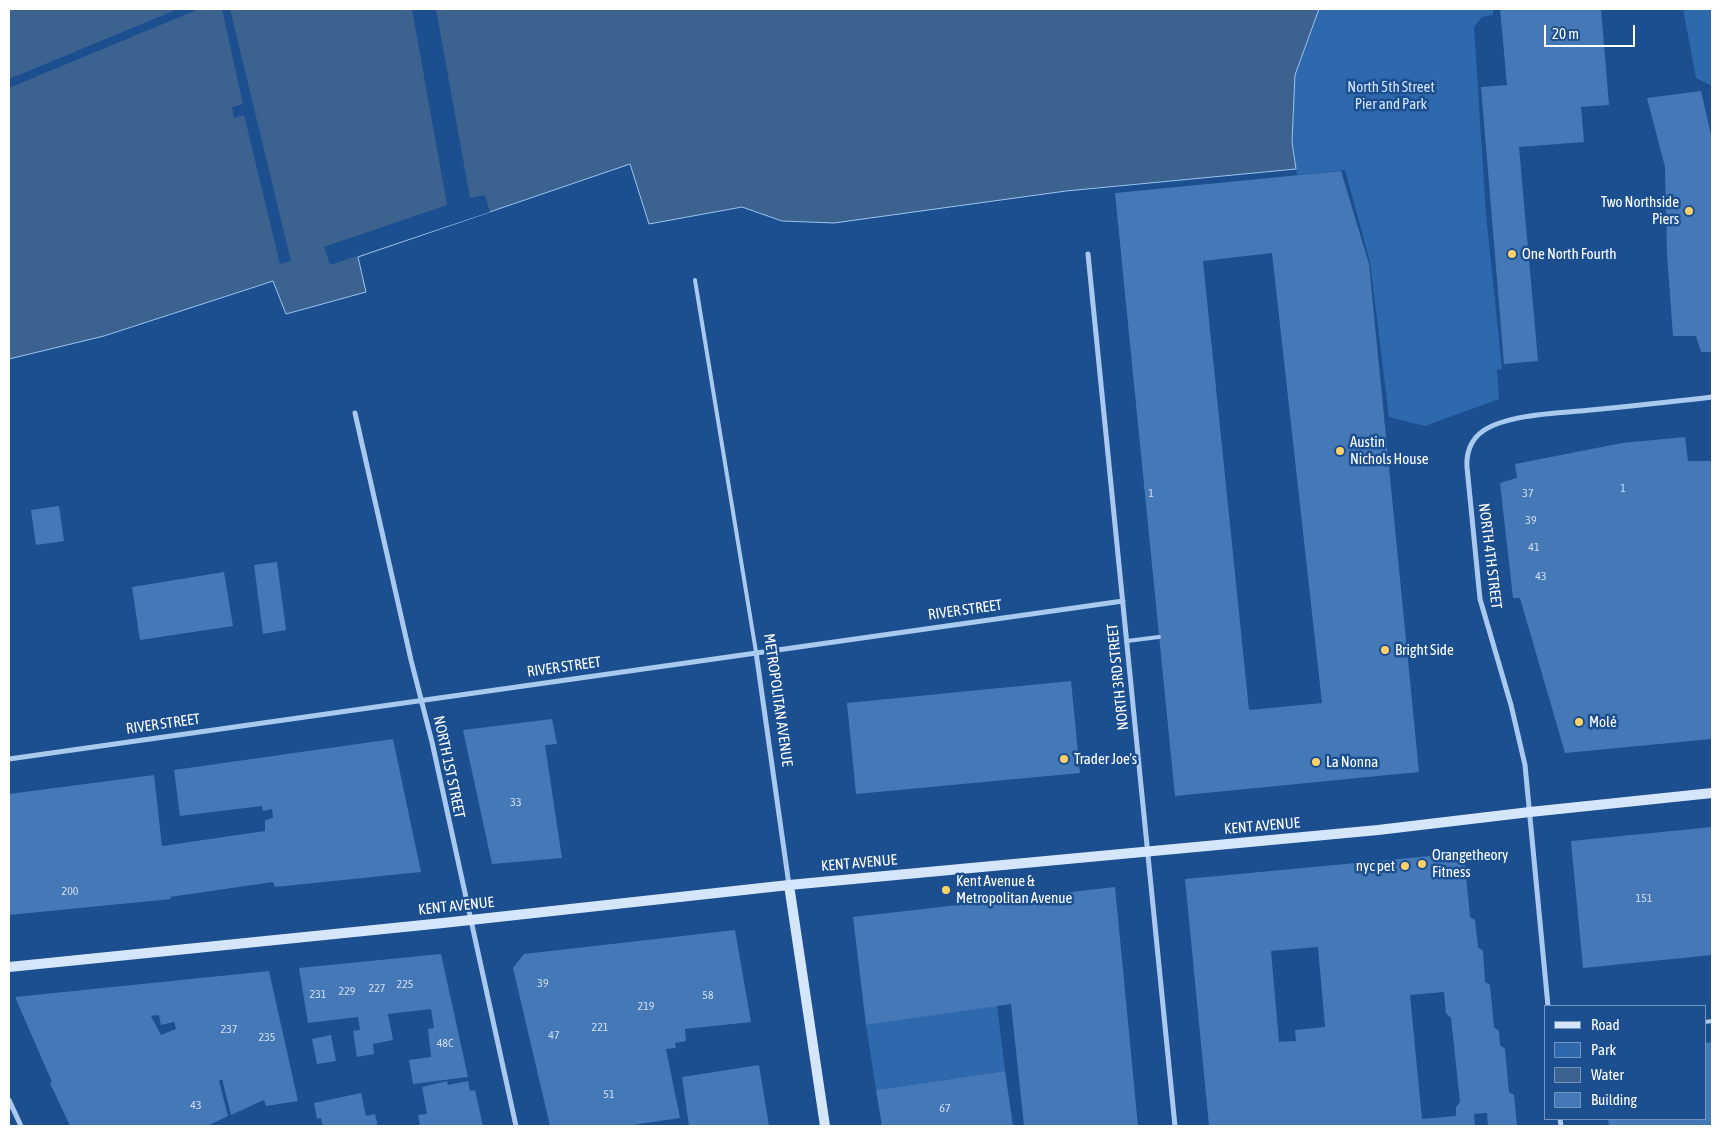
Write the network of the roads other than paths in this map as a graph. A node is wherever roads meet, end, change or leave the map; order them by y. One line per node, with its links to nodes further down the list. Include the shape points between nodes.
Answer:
1 (1088, 254): 5 (street, NORTH 3RD STREET)
2 (695, 280): 8 (lane, METROPOLITAN AVENUE)
3 (1712, 397): 12 (street, NORTH 4TH STREET, via 1504,421 1482,431 1468,452 1480,599 1511,705 1525,765)
4 (355, 413): 9 (street, NORTH 1ST STREET)
5 (1122, 601): 7 (street, NORTH 3RD STREET); 8 (street, RIVER STREET)
6 (1159, 637): 7 (lane)
7 (1127, 641): 13 (street, NORTH 3RD STREET)
8 (756, 652): 9 (street, RIVER STREET); 14 (street, METROPOLITAN AVENUE)
9 (422, 700): 10 (street, RIVER STREET); 15 (street, NORTH 1ST STREET)
10 (9, 759)
11 (1712, 793): 12 (main road, KENT AVENUE)
12 (1530, 812): 13 (main road, KENT AVENUE); 17 (street, NORTH 4TH STREET)
13 (1148, 852): 14 (main road, KENT AVENUE); 22 (street, NORTH 3RD STREET)
14 (789, 884): 15 (main road, KENT AVENUE); 21 (main road, METROPOLITAN AVENUE)
15 (470, 920): 16 (main road, KENT AVENUE); 20 (street, NORTH 1ST STREET)
16 (9, 966)
17 (1548, 1005)
18 (9, 1100): 19 (street)
19 (21, 1126)
20 (516, 1126)
21 (825, 1126)
22 (1175, 1126)

